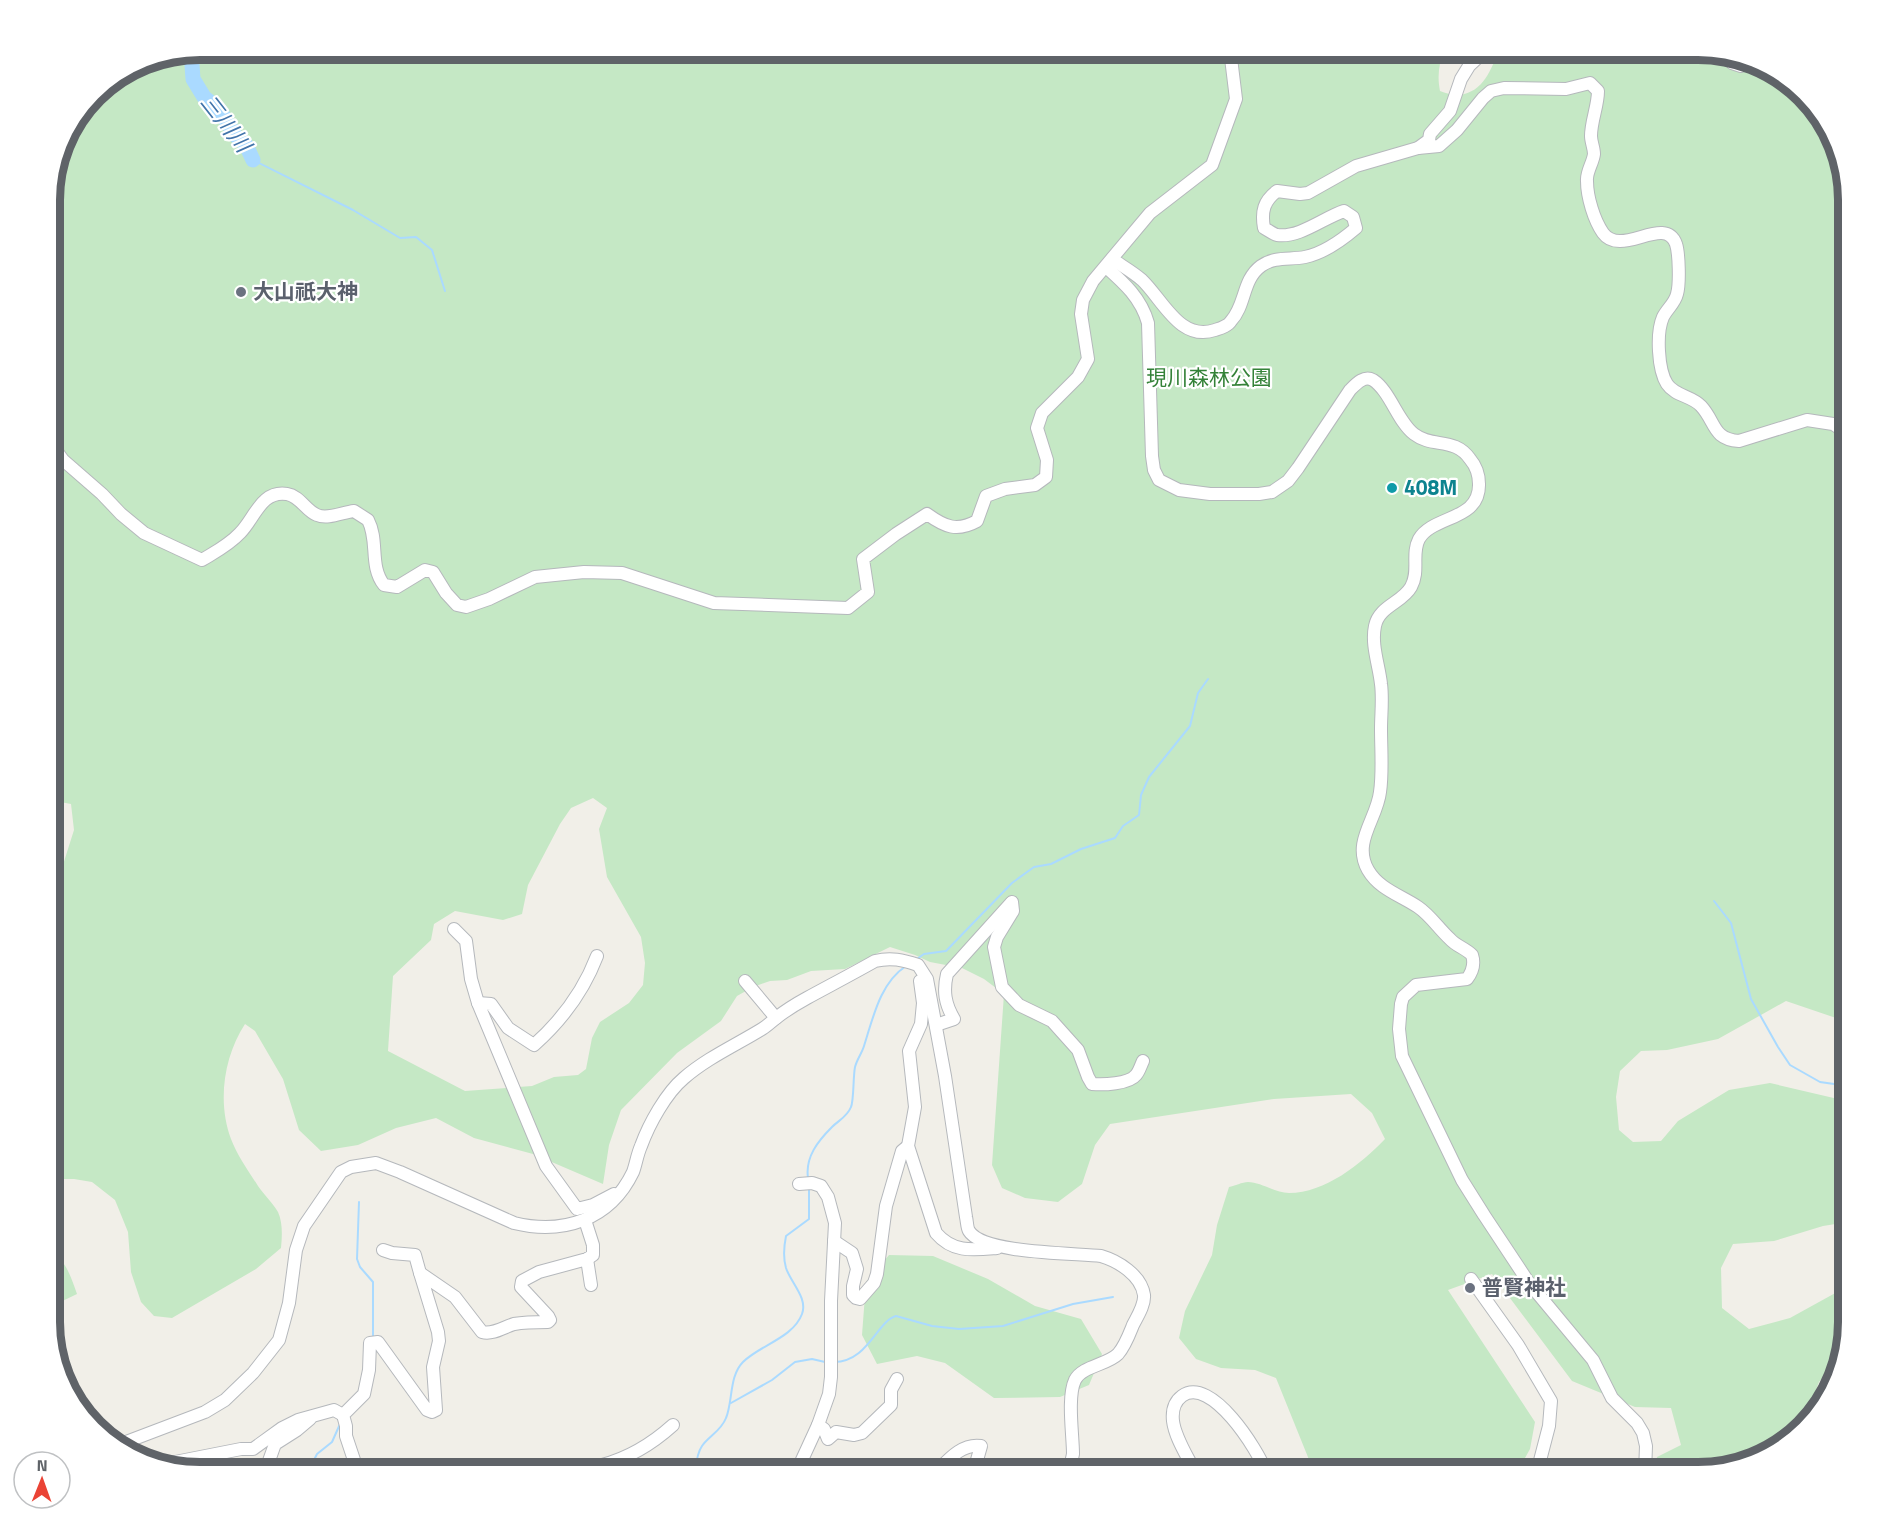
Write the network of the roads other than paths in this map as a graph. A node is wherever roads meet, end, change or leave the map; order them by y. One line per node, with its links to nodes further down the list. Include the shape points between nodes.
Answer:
1 (1231, 60): 4 (street, via 1236,99 1212,165 1150,213)
2 (1475, 60): 3 (street, via 1461,79 1450,111 1429,140)
3 (1418, 147): 4 (street, via 1356,166 1308,193 1277,191 1266,199 1264,228 1275,235 1305,230 1344,211 1353,217 1356,228 1328,249 1261,266 1248,280 1240,310 1230,324 1220,328 1194,332 1178,322 1142,280); 5 (street, via 1439,146 1491,91 1566,89 1590,83 1598,91 1598,107 1591,136 1594,156 1586,179 1593,212 1603,234 1612,241 1625,243 1647,234 1666,234 1678,248 1678,293 1663,316 1660,329 1659,358 1668,386 1703,407 1713,426 1727,440 1739,441 1807,420)
4 (1109, 263): 6 (street, via 1083,300 1081,314 1088,359 1078,376 1042,413 1038,428 1047,460 1046,477 1035,485 986,496 977,521 965,527 940,524 927,514 896,534 864,559 868,592 848,608 714,603 622,573 594,572 535,577 466,607 458,605 433,572 425,570 398,587 384,585 378,577 368,520 354,511 316,515 290,494 278,493 266,498 241,533 202,560 144,533); 43 (street, via 1132,291 1148,323 1152,456 1159,480 1179,490 1210,494 1272,492 1298,468 1350,390 1367,379 1380,388 1416,436 1463,449 1474,464 1478,495 1468,509 1420,538 1414,553 1416,573 1411,588 1376,621 1374,643 1382,686 1382,779 1379,802 1362,844 1364,860 1368,871 1385,888 1419,908 1451,941 1472,955 1474,964 1467,979 1416,985 1403,997 1399,1029 1402,1056 1462,1179 1484,1215 1529,1282 1593,1360 1612,1398 1643,1432)
5 (1838, 427)
6 (60, 456)
7 (454, 929): 11 (street, via 466,941)
8 (597, 956): 11 (street, via 589,977 568,1007 534,1045 508,1028 491,1004)
9 (918, 965): 12 (street, via 886,958 875,962); 13 (street, via 927,979); 15 (street, via 923,1003 921,1024 909,1051 915,1107)
10 (745, 981): 12 (street)
11 (478, 1003): 17 (street, via 546,1166 575,1207 581,1209)
12 (776, 1018): 17 (street, via 683,1078 657,1112 633,1173)
13 (936, 1025): 14 (street, via 954,1019 945,1000 947,974 1012,902 1013,911 994,947 1002,987 1018,1005 1052,1021 1078,1050 1092,1084 1104,1086 1130,1079 1136,1076); 20 (street, via 969,1231 979,1239)
14 (1143, 1061)
15 (908, 1146): 19 (street, via 902,1151 886,1206 877,1274 860,1299 853,1292 857,1269 852,1252); 20 (street, via 936,1233 945,1244 967,1250)
16 (805, 1184): 19 (street, via 821,1186 828,1197 835,1223)
17 (618, 1193): 18 (street, via 603,1211)
18 (585, 1220): 22 (street, via 593,1245 593,1255); 31 (street, via 556,1227 520,1225 376,1163 351,1167 341,1172 304,1226 279,1340 253,1373 225,1400 205,1412)
19 (834, 1241): 30 (street, via 829,1394)
20 (1004, 1247): 39 (street, via 1109,1258 1124,1267 1141,1286 1142,1305 1118,1354 1080,1374 1075,1381)
21 (383, 1250): 23 (street, via 415,1255)
22 (587, 1259): 23 (street, via 539,1272 522,1281 521,1287 548,1316 548,1322 514,1324 487,1334 478,1330 456,1297); 25 (street)
23 (420, 1273): 28 (street, via 439,1341 432,1367 435,1412 428,1410 374,1342 364,1394)
24 (1471, 1279): 42 (street, via 1518,1345 1551,1401)
25 (591, 1285)
26 (897, 1378): 30 (street, via 891,1390 891,1405 862,1433 836,1432 828,1439)
27 (316, 1414): 28 (street, via 334,1410); 32 (street, via 298,1419 253,1449); 33 (street, via 275,1444)
28 (343, 1414): 34 (street)
29 (673, 1425): 35 (street, via 647,1445)
30 (818, 1425): 36 (street)
31 (128, 1441)
32 (182, 1461)
33 (269, 1462)
34 (354, 1462)
35 (609, 1462)
36 (801, 1462)
37 (946, 1462): 38 (street, via 974,1445 981,1446)
38 (977, 1462)
39 (1071, 1462)
40 (1190, 1462): 41 (street, via 1173,1418 1180,1397 1195,1392 1210,1397 1226,1412)
41 (1262, 1462)
42 (1540, 1462)
43 (1645, 1462)

